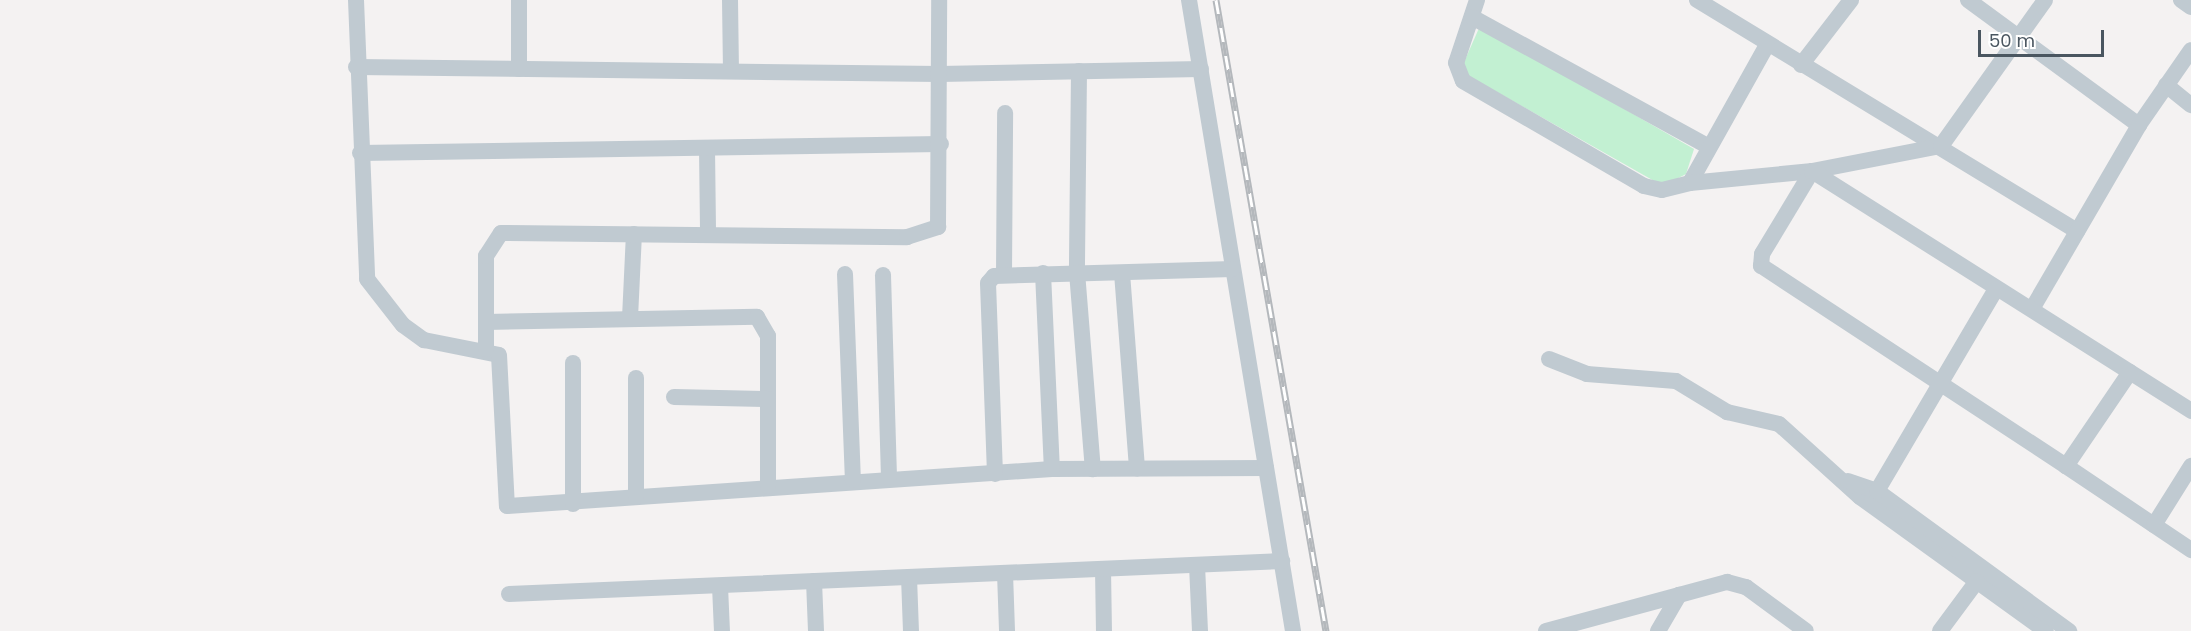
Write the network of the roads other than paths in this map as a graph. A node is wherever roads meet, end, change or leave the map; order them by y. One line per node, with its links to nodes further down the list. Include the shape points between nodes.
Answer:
1 (356, 0): 18 (street)
2 (519, 0): 19 (street)
3 (730, 0): 21 (street)
4 (939, 0): 23 (street)
5 (1189, 0): 20 (street)
6 (1478, 0): 13 (street)
7 (1697, 0): 15 (street)
8 (1968, 0): 14 (street)
9 (2045, 0): 14 (street)
10 (2181, 0): 12 (street)
11 (1843, 3): 17 (street)
12 (2191, 7)
13 (1472, 17): 30 (street); 34 (street, via 1455,69 1463,81 1644,186 1662,190)
14 (2019, 39): 27 (street); 29 (street)
15 (1767, 45): 17 (street); 30 (street)
16 (2191, 50): 24 (street)
17 (1801, 66): 29 (street)
18 (356, 67): 19 (street); 32 (street)
19 (519, 69): 21 (street)
20 (1201, 69): 22 (street); 38 (street)
21 (731, 71): 23 (street)
22 (1078, 71): 23 (street); 39 (street)
23 (940, 74): 28 (street)
24 (2166, 85): 25 (street); 27 (street)
25 (2190, 103)
26 (1005, 113): 43 (street)
27 (2139, 125): 35 (street)
28 (941, 144): 31 (street); 37 (street, via 942,215 928,234)
29 (1941, 146): 33 (street); 35 (street)
30 (1709, 147): 34 (street)
31 (707, 148): 32 (street); 37 (street)
32 (360, 153): 49 (street, via 368,279 377,294 403,325 424,340 451,348)
33 (1812, 171): 34 (street); 45 (street); 54 (street, via 1762,254 1761,266)
34 (1690, 183)
35 (2077, 231): 46 (street)
36 (634, 234): 37 (street); 47 (street); 48 (street, via 494,237 486,256)
37 (708, 235)
38 (1233, 269): 41 (street); 61 (street)
39 (1077, 272): 40 (street); 41 (street); 63 (street)
40 (1043, 273): 43 (street); 62 (street)
41 (1122, 273): 60 (street)
42 (845, 274): 66 (street)
43 (1004, 274): 64 (street, via 988,283)
44 (882, 275): 65 (street)
45 (1996, 289): 46 (street); 54 (street)
46 (2032, 309): 52 (street)
47 (630, 318): 48 (street); 56 (street, via 757,317 768,336)
48 (486, 322): 49 (street)
49 (486, 349): 71 (street, via 501,359 507,506)
50 (1549, 359): 67 (street, via 1587,374 1688,385 1727,412 1779,424)
51 (573, 363): 71 (street)
52 (2130, 372): 57 (street); 58 (street)
53 (636, 378): 70 (street)
54 (1942, 383): 58 (street); 69 (street)
55 (674, 397): 56 (street)
56 (768, 399): 68 (street)
57 (2191, 411)
58 (2066, 466): 72 (street)
59 (2191, 466): 72 (street)
60 (1137, 468): 61 (street); 63 (street)
61 (1266, 468): 74 (street)
62 (1052, 469): 63 (street); 64 (street)
63 (1093, 469)
64 (995, 474): 65 (street)
65 (889, 478): 66 (street)
66 (853, 480): 68 (street)
67 (1848, 481): 69 (street); 80 (street, via 1860,497)
68 (768, 486): 70 (street)
69 (1877, 491): 96 (street)
70 (636, 497): 71 (street)
71 (573, 504)
72 (2154, 525): 73 (street)
73 (2191, 550)
74 (1282, 561): 75 (street); 91 (street)
75 (1197, 565): 76 (street); 90 (street)
76 (1103, 569): 77 (street); 89 (street)
77 (1005, 573): 78 (street); 88 (street)
78 (909, 577): 79 (street); 87 (street)
79 (814, 581): 81 (street); 86 (street)
80 (1977, 581): 94 (street); 95 (street)
81 (720, 586): 82 (street); 85 (street)
82 (509, 594)
83 (1679, 594): 84 (street, via 1727,582 1746,587); 92 (street); 93 (street)
84 (1799, 629)
85 (722, 631)
86 (816, 631)
87 (911, 631)
88 (1007, 631)
89 (1104, 631)
90 (1200, 631)
91 (1293, 631)
92 (1546, 631)
93 (1658, 631)
94 (1940, 631)
95 (2046, 631)
96 (2070, 631)

